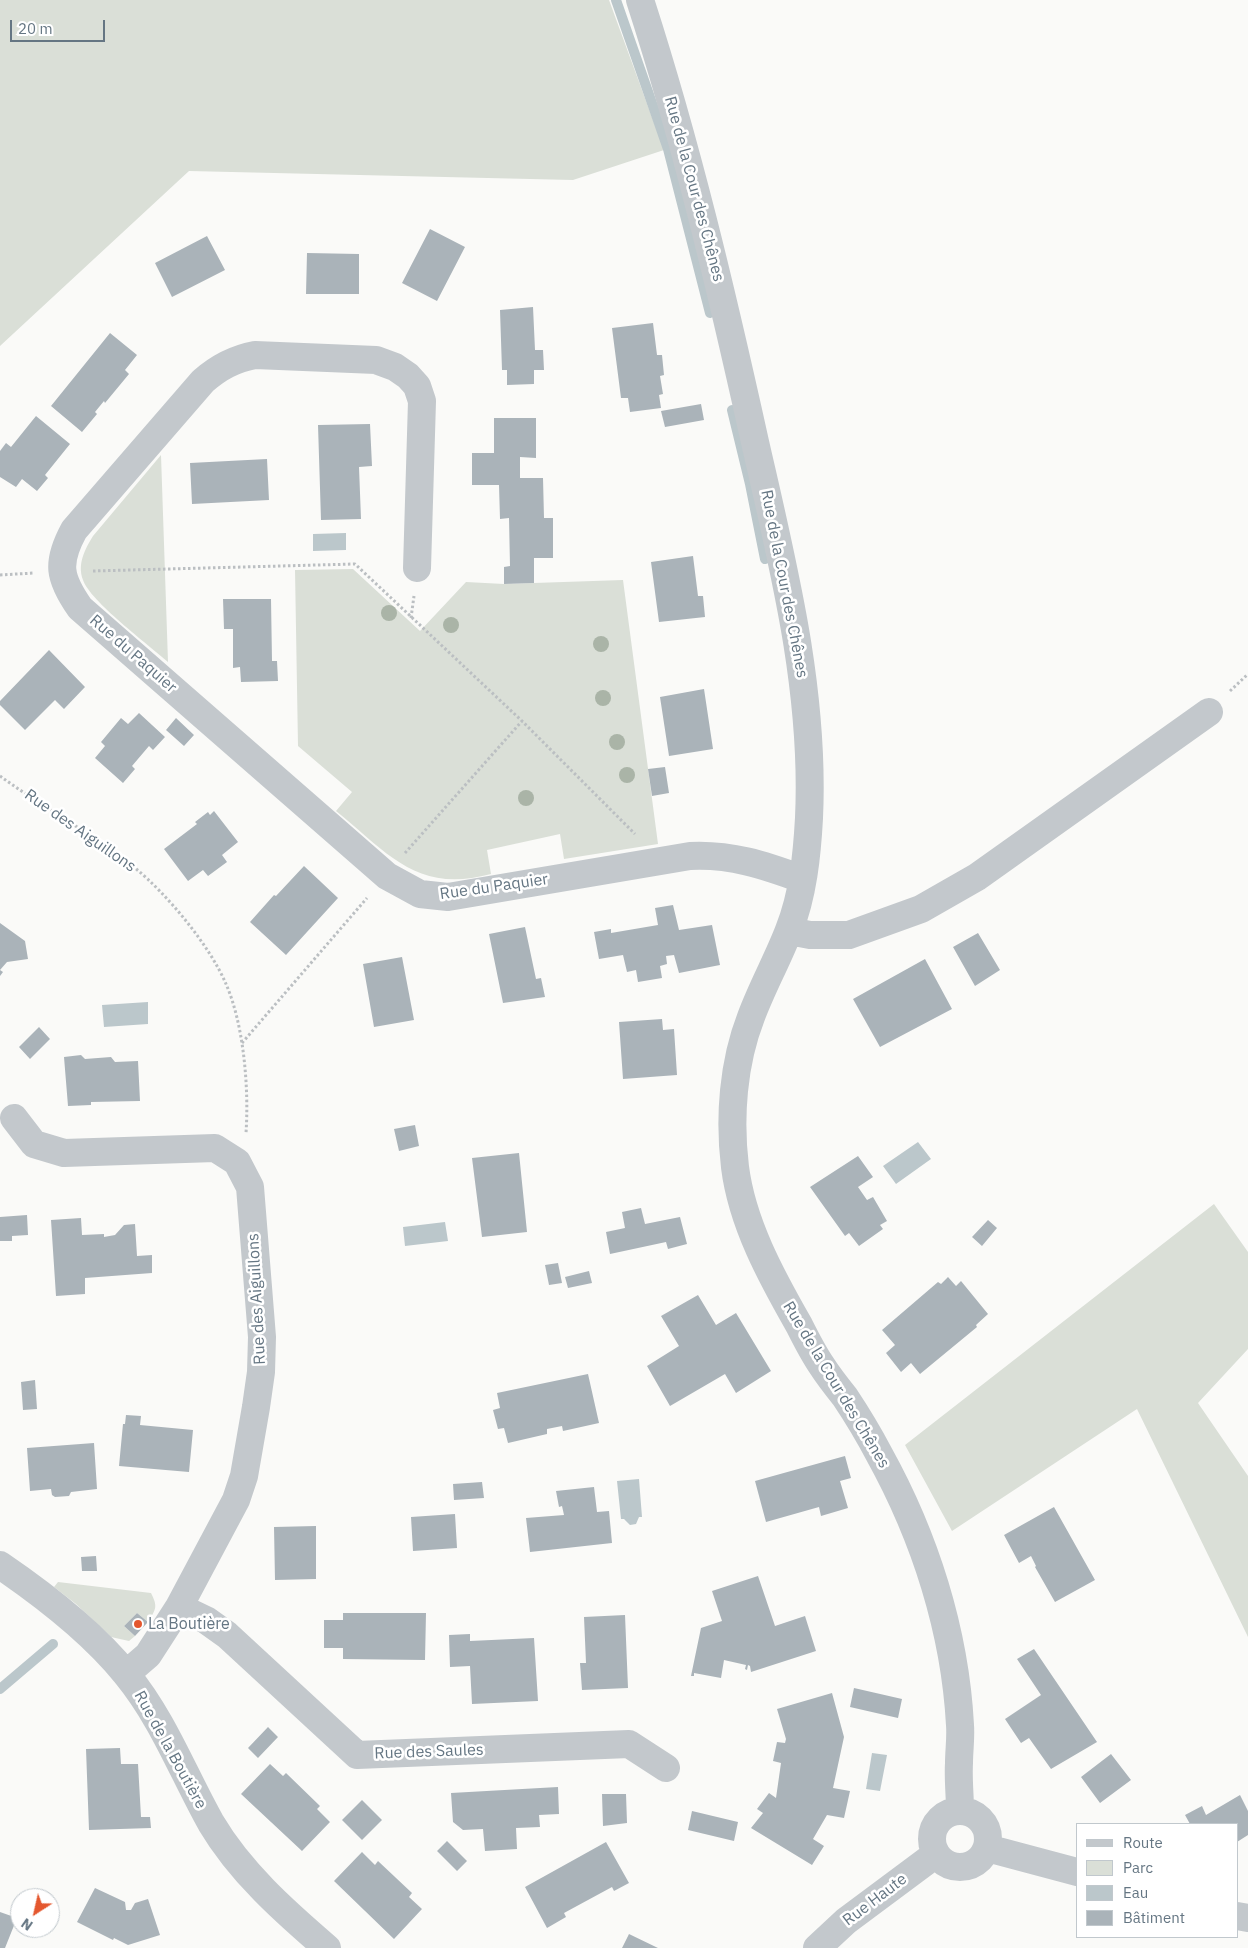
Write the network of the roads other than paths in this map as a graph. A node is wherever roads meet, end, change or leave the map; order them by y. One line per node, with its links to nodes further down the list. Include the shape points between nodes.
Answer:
1 (640, 0): 4 (street, Rue de la Cour des Chênes, via 682,137 703,221 793,614 809,752 807,842)
2 (417, 568): 4 (street, Rue du Paquier, via 422,401 417,386 395,367 376,360 255,354 215,370 203,381 74,530 62,558 62,572 68,591 80,608 387,876 420,894 448,897 690,856 721,856 759,864)
3 (1209, 712): 5 (street, via 978,877 921,909 849,935 810,935)
4 (802, 879): 5 (street, Rue de la Cour des Chênes)
5 (789, 931): 11 (street, Rue de la Cour des Chênes, via 749,1021 742,1046 734,1086 735,1168 743,1206 765,1260 823,1368 880,1454 904,1503 927,1564 945,1620 953,1660 961,1732)
6 (14, 1118): 8 (street, Rue des Aiguillons, via 34,1144 64,1153 214,1148 237,1162 250,1187 262,1338 256,1407 244,1476 236,1500)
7 (0, 1565): 9 (street, Rue de la Boutière, via 74,1622)
8 (179, 1607): 9 (street, Rue des Aiguillons, via 148,1655); 10 (street, Rue des Saules, via 227,1635 357,1755 629,1744)
9 (126, 1674): 15 (street, Rue de la Boutière, via 149,1706 212,1824 231,1851 262,1888)
10 (666, 1768)
11 (960, 1811): 12 (street, via 974,1815 985,1826); 13 (street, via 945,1815 935,1826 932,1840)
12 (987, 1848): 13 (street, via 978,1861 963,1868 948,1865); 14 (street)
13 (936, 1854): 16 (street, Rue Haute, via 846,1920)
14 (1076, 1872)
15 (327, 1948)
16 (817, 1948)

